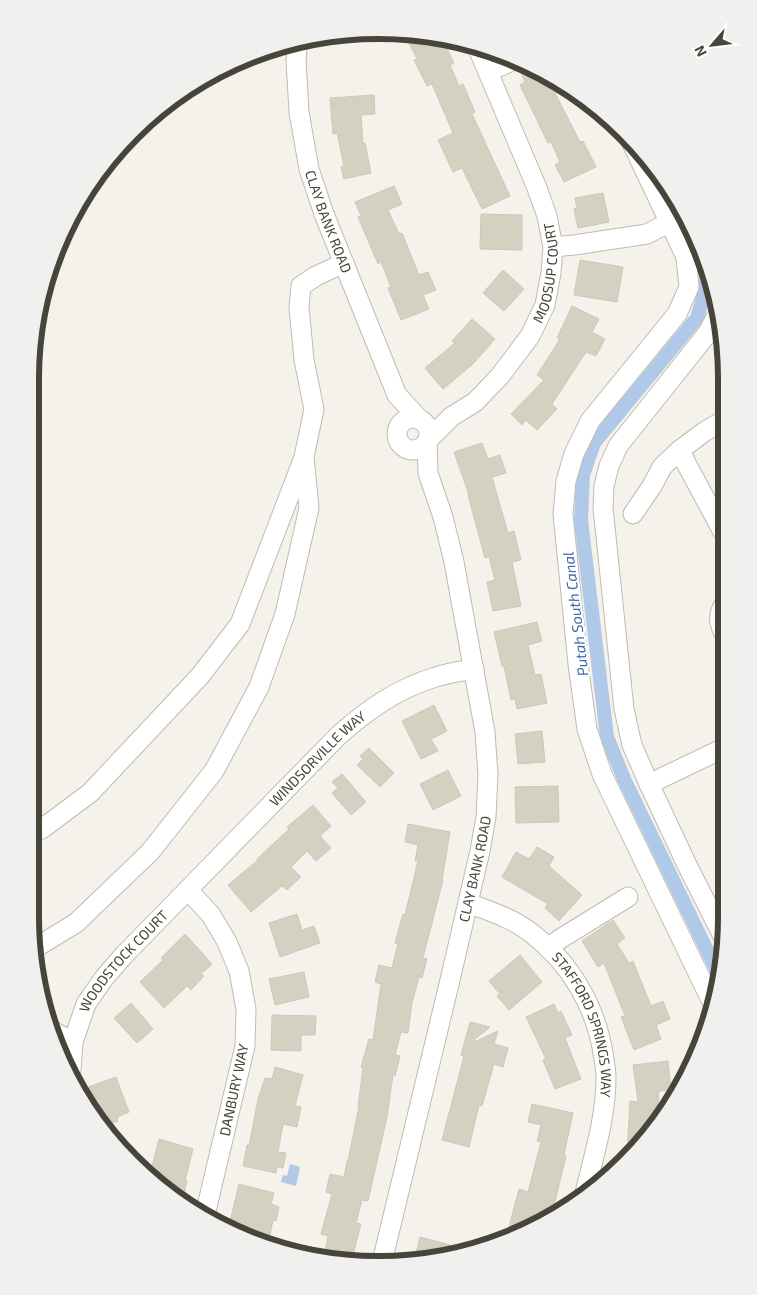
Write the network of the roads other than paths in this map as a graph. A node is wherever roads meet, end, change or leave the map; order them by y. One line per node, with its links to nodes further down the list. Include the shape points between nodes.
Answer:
1 (297, 49): 9 (street, CLAY BANK ROAD, via 299,112 309,169)
2 (480, 54): 4 (street, MOOSUP COURT)
3 (506, 64): 4 (street)
4 (488, 72): 8 (street, MOOSUP COURT, via 537,188)
5 (662, 192): 6 (street)
6 (676, 215)
7 (678, 218): 8 (street, via 647,234); 33 (street, via 689,287 677,314 590,421 574,454 566,481 563,514 587,729 602,774)
8 (553, 247): 12 (street, MOOSUP COURT, via 545,305 530,336 500,376 475,402)
9 (344, 263): 11 (street, CLAY BANK ROAD); 19 (street, via 301,286 299,307 304,360 314,410)
10 (713, 322): 25 (street, via 618,446 604,486 603,508 624,709 632,745)
11 (398, 395): 13 (street, CLAY BANK ROAD); 15 (street, CLAY BANK ROAD)
12 (451, 417): 13 (street, MOOSUP COURT); 16 (street, MOOSUP COURT)
13 (420, 420): 15 (street, via 405,421); 16 (street, CLAY BANK ROAD, via 427,426)
14 (718, 423): 18 (street)
15 (398, 430): 17 (street, CLAY BANK ROAD, via 399,441)
16 (427, 442): 17 (street, via 418,450); 20 (street, CLAY BANK ROAD)
17 (407, 449): 20 (street, CLAY BANK ROAD)
18 (680, 450): 21 (street, via 662,468); 22 (street)
19 (304, 457): 26 (street, via 240,624 200,676 90,793); 31 (street, via 309,508 285,614 259,686 214,771 150,852 76,923)
20 (428, 473): 23 (street, CLAY BANK ROAD, via 454,562)
21 (633, 514)
22 (718, 523)
23 (474, 669): 27 (street, WINDSORVILLE WAY, via 435,677 406,688 359,717); 29 (street, CLAY BANK ROAD, via 485,732 488,775 484,826)
24 (718, 751): 25 (street)
25 (649, 784): 30 (street)
26 (39, 830)
27 (188, 890): 35 (street, WOODSTOCK COURT, via 104,978 86,1004); 38 (street, DANBURY WAY, via 211,915 227,942 239,971 246,1009 245,1046)
28 (628, 897): 32 (street)
29 (468, 903): 32 (street, STAFFORD SPRINGS WAY, via 509,919); 39 (street, CLAY BANK ROAD)
30 (718, 926)
31 (40, 945)
32 (548, 948): 37 (street, STAFFORD SPRINGS WAY, via 584,993 596,1020 603,1051 606,1077 604,1113)
33 (709, 996)
34 (61, 1035): 35 (street)
35 (73, 1042): 36 (street, WOODSTOCK COURT)
36 (72, 1062)
37 (587, 1184)
38 (206, 1209)
39 (383, 1256)

